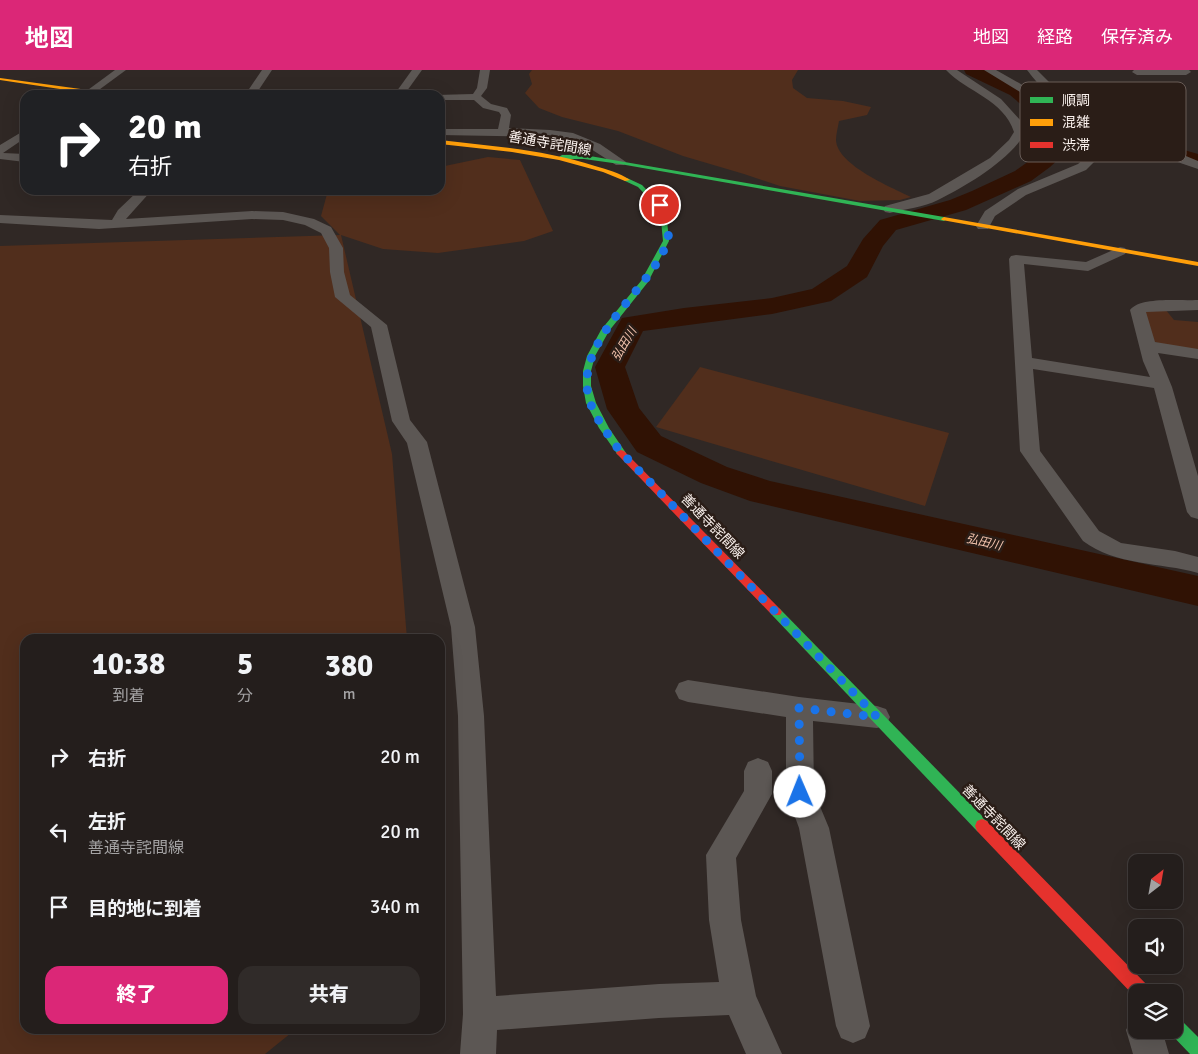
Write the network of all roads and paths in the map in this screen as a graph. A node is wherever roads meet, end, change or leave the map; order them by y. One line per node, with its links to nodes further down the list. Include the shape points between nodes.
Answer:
1 (121, 70): 14 (street)
2 (266, 70): 15 (street)
3 (416, 70): 16 (street)
4 (484, 70): 18 (street, via 482,88)
5 (951, 70): 34 (street, via 998,101 1017,123 1020,132 1017,141 1005,154 934,197)
6 (989, 70): 12 (street)
7 (1032, 70): 11 (street)
8 (1136, 72): 9 (street)
9 (1186, 73)
10 (0, 79): 13 (main road)
11 (1044, 82)
12 (1020, 88)
13 (65, 90)
14 (94, 90)
15 (254, 90)
16 (402, 90)
17 (445, 97): 18 (street)
18 (476, 97): 20 (street, via 487,106 503,110 506,115 503,130)
19 (445, 132): 20 (street)
20 (510, 132): 28 (street, via 572,136 602,149)
21 (20, 136): 23 (street)
22 (445, 143): 25 (main road, 善通寺詫間線)
23 (0, 150)
24 (0, 156): 26 (street)
25 (562, 157): 28 (main road); 32 (main road, 善通寺詫間線)
26 (20, 158)
27 (1186, 159): 30 (street)
28 (620, 162): 31 (main road)
29 (1088, 162): 37 (street, via 1022,192 990,214)
30 (1198, 164)
31 (662, 170): 32 (main road); 34 (main road)
32 (629, 180): 50 (main road, 善通寺詫間線, via 660,205 668,220 668,236 661,257 612,320 588,363 587,387 595,414 619,450)
33 (141, 195): 36 (street)
34 (894, 210): 37 (main road)
35 (0, 219): 36 (street, via 82,225)
36 (117, 223): 54 (street, via 252,215 283,216 309,222 326,230 336,248 343,297 379,326 401,421 417,442 463,627 472,716)
37 (983, 226): 38 (main road)
38 (1120, 251): 39 (main road); 43 (street, via 1088,267 1016,260)
39 (1198, 264)
40 (1198, 305): 41 (street, via 1147,306 1138,310)
41 (1148, 346): 42 (street); 44 (street)
42 (1198, 354)
43 (1023, 362): 44 (street); 47 (street, via 1030,451 1091,536 1119,552)
44 (1162, 384): 45 (street)
45 (1191, 462): 46 (street)
46 (1198, 512)
47 (1198, 565)
48 (688, 691): 49 (street)
49 (799, 708): 50 (street); 55 (street, via 800,792 814,828)
50 (877, 717): 52 (main road, 善通寺詫間線)
51 (758, 771): 53 (street, via 758,794 721,855 726,920)
52 (1128, 984)
53 (739, 998): 54 (street); 60 (street)
54 (480, 1014): 59 (street)
55 (853, 1026)
56 (1183, 1034): 58 (main road)
57 (1147, 1039): 61 (street)
58 (1198, 1050)
59 (478, 1054)
60 (764, 1054)
61 (1151, 1054)

